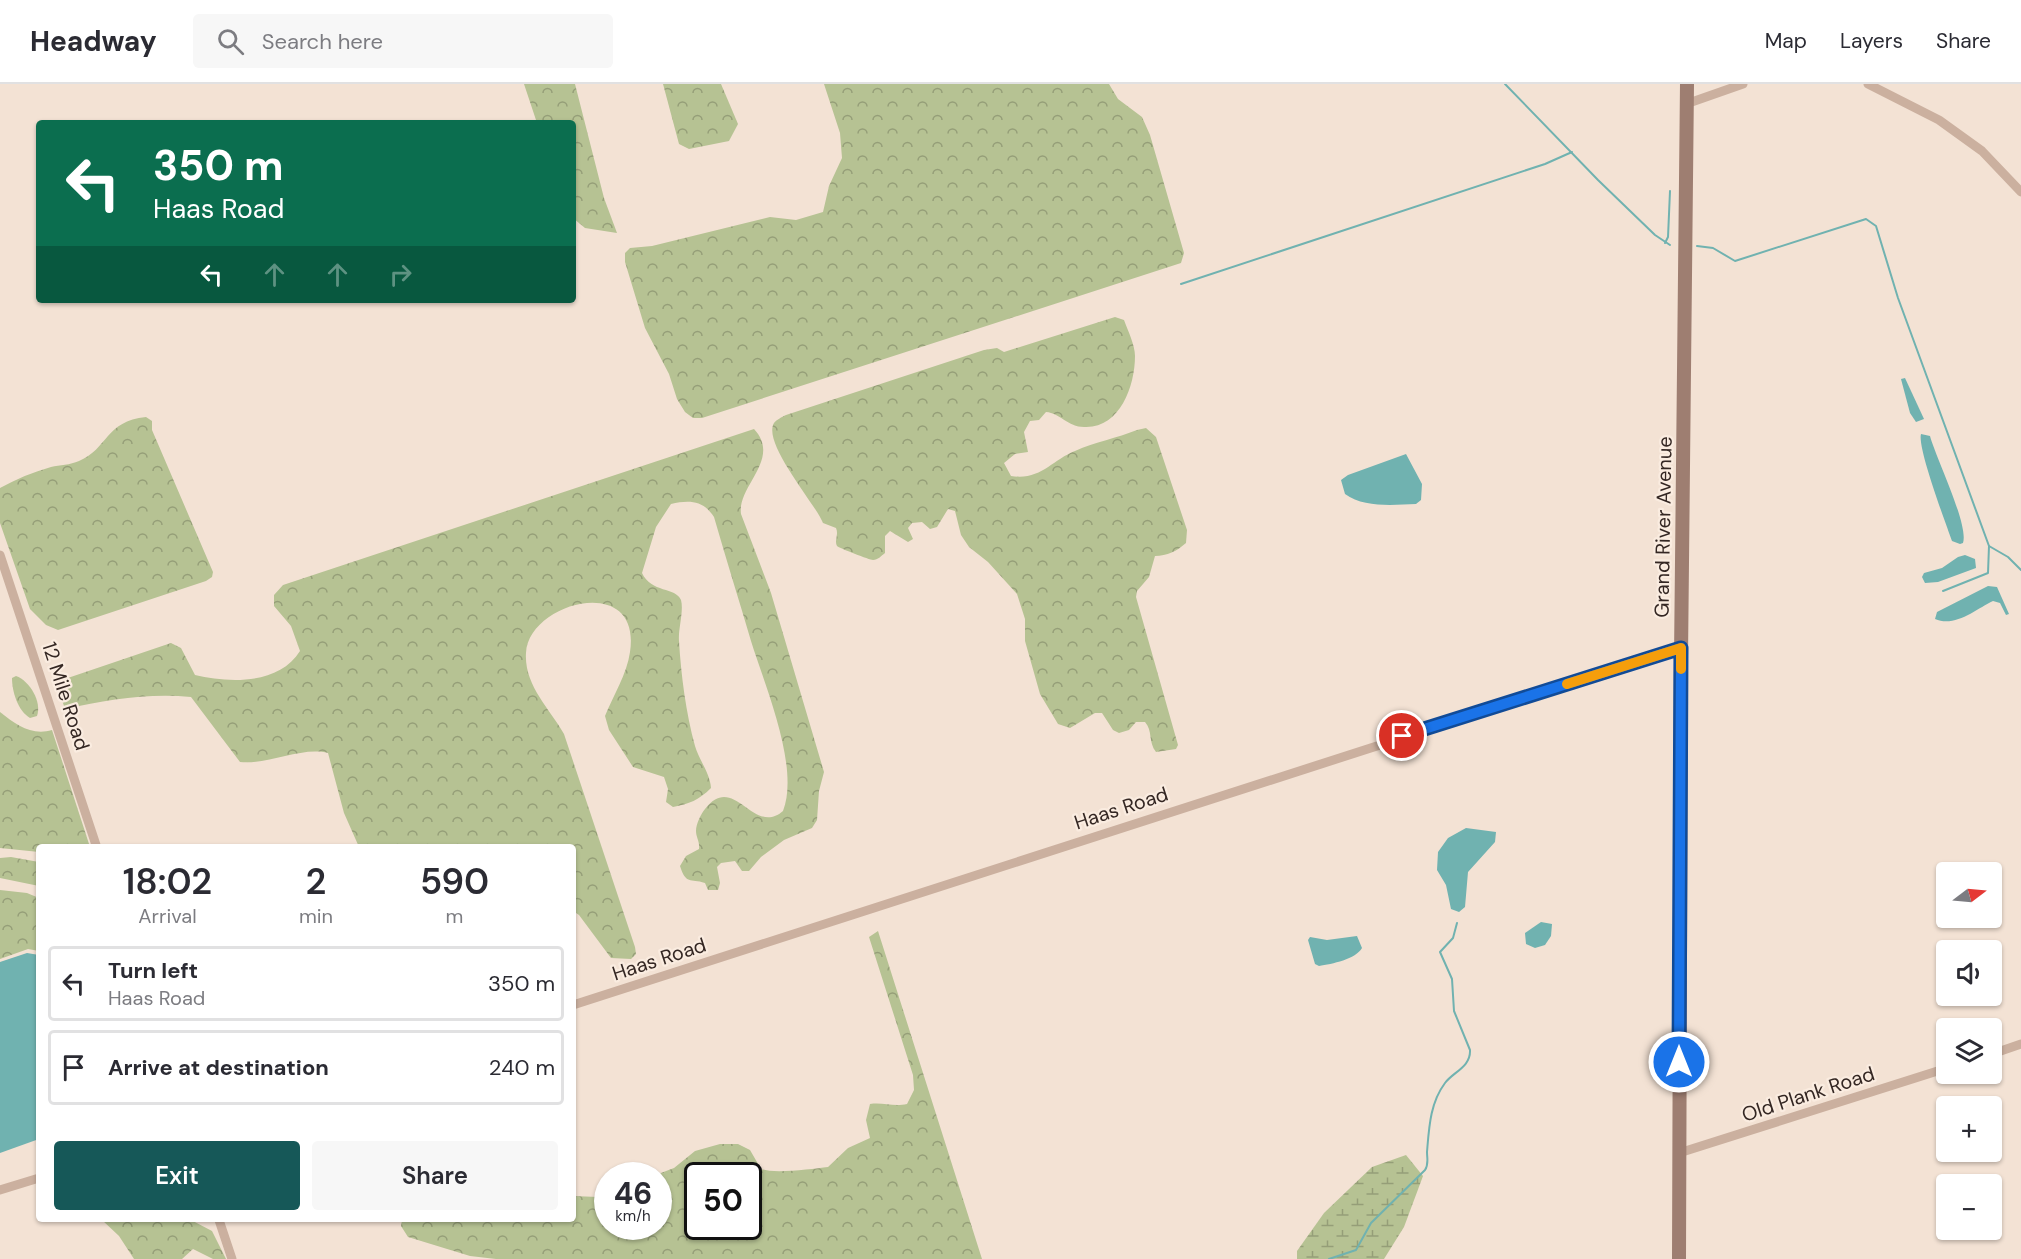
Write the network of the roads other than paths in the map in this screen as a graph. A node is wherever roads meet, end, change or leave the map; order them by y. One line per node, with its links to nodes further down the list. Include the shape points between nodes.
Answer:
1 (1687, 84): 4 (main road, Grand River Avenue)
2 (1743, 84): 4 (street)
3 (1868, 84): 5 (street, via 1939,120 1982,151)
4 (1686, 104): 7 (main road, Grand River Avenue)
5 (2021, 192)
6 (0, 555): 8 (street, 12 Mile Road)
7 (1681, 648): 9 (street, Haas Road); 13 (main road, Grand River Avenue)
8 (96, 844)
9 (576, 1004)
10 (2021, 1044): 11 (street)
11 (2002, 1051)
12 (1936, 1071): 13 (street, Old Plank Road)
13 (1679, 1153): 18 (main road, Grand River Avenue)
14 (36, 1179): 15 (street)
15 (0, 1190)
16 (220, 1222): 17 (street)
17 (232, 1259)
18 (1679, 1259)

